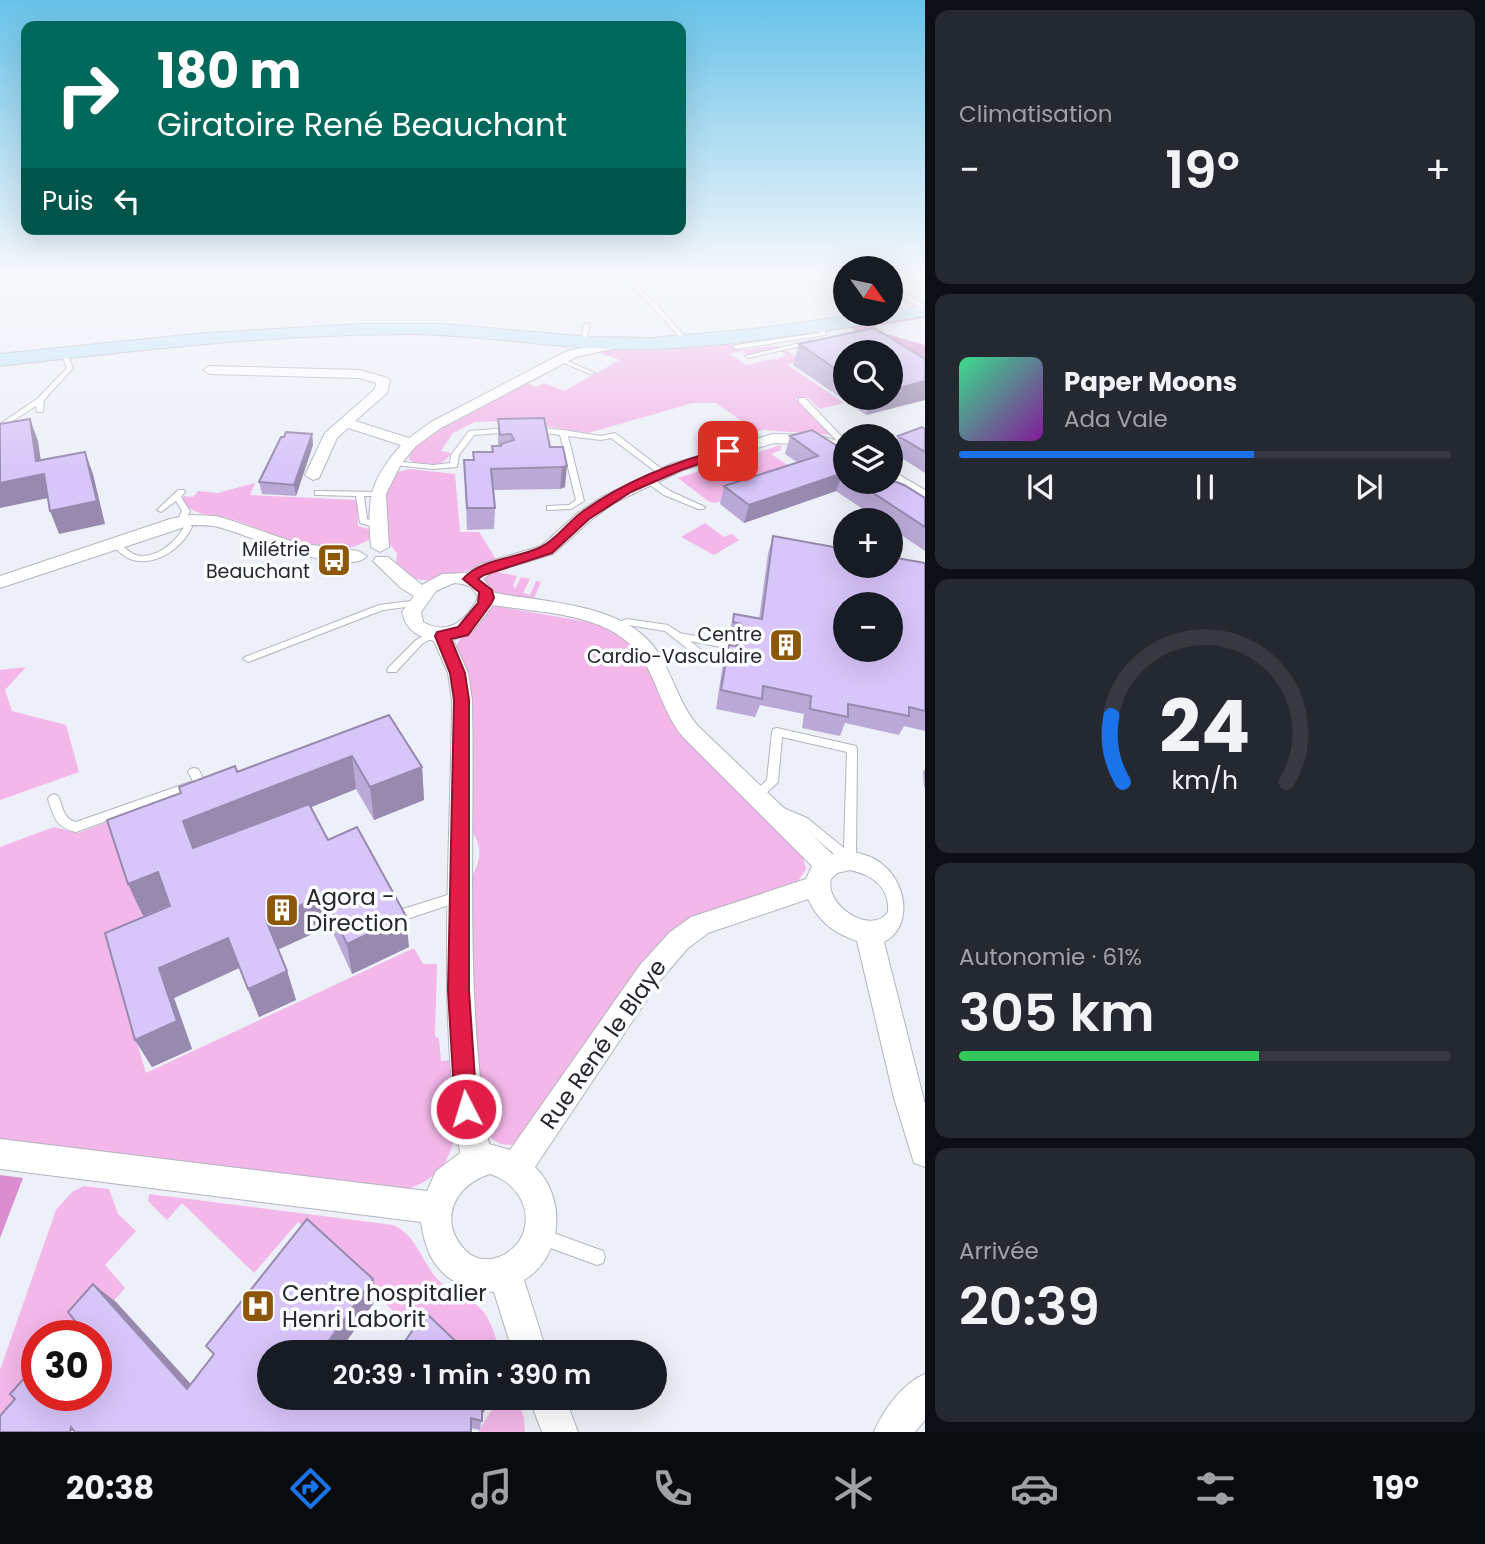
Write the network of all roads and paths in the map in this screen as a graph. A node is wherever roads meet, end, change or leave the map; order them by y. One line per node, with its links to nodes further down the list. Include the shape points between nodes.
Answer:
1 (189, 341): 8 (street)
2 (561, 341): 6 (street)
3 (631, 341): 6 (street)
4 (762, 341): 7 (lane)
5 (811, 341): 9 (lane)
6 (579, 345): 11 (lane); 19 (street)
7 (736, 347)
8 (64, 353): 10 (street); 15 (lane, via 70,368 39,405)
9 (748, 356)
10 (0, 360)
11 (592, 373)
12 (200, 383): 14 (street, via 214,366 360,374 383,381 382,390)
13 (802, 400): 17 (lane)
14 (345, 423): 19 (street); 21 (street, via 330,436)
15 (0, 428)
16 (563, 432): 20 (lane, via 481,430 466,437 455,455 458,464); 22 (lane, via 601,438 612,435); 31 (lane, via 580,500 571,507)
17 (833, 432)
18 (833, 442): 22 (street, via 773,438)
19 (411, 443): 20 (street)
20 (394, 463): 27 (street)
21 (313, 475)
22 (655, 476): 25 (lane); 36 (street, via 584,516 547,550 487,568)
23 (903, 483): 29 (street)
24 (679, 485): 25 (lane)
25 (665, 491): 30 (lane)
26 (318, 493): 28 (lane)
27 (379, 494): 28 (lane); 34 (street)
28 (360, 495): 34 (lane, via 363,521)
29 (925, 497)
30 (701, 507)
31 (550, 508)
32 (161, 510): 33 (lane, via 179,495 186,511)
33 (184, 519): 35 (street, via 220,521 287,546); 37 (street)
34 (377, 525): 38 (street, via 381,554)
35 (358, 556)
36 (470, 579): 38 (street, via 438,581); 39 (street, via 479,583)
37 (0, 582)
38 (421, 598): 41 (street, via 411,612 412,619 422,630); 43 (lane, via 382,607)
39 (487, 598): 40 (street, via 589,616); 41 (street, via 463,631)
40 (617, 626): 42 (lane, via 633,622 668,628); 47 (street, via 652,656 683,723)
41 (438, 635): 44 (lane, via 419,642); 49 (street, via 458,673 462,700)
42 (681, 636)
43 (248, 659)
44 (392, 670)
45 (206, 796): 46 (lane, via 197,777 76,827 61,821)
46 (54, 799)
47 (760, 802): 48 (street); 48 (lane, via 772,782 777,733 852,749)
48 (831, 870): 51 (street, via 823,906 843,924); 51 (street, via 876,868 901,895 897,923 880,932); 55 (street, Rue René le Blaye, via 699,925 678,941 649,974)
49 (460, 896): 50 (lane); 54 (street, via 452,1033)
50 (401, 915)
51 (868, 932): 52 (street, via 907,1100)
52 (925, 1152)
53 (0, 1154): 56 (street)
54 (476, 1160): 55 (street, via 490,1159); 56 (street, via 449,1177)
55 (516, 1168): 57 (street, via 537,1197)
56 (436, 1208): 59 (street, via 439,1240 460,1267 488,1276)
57 (539, 1236): 58 (lane); 59 (street, via 520,1265)
58 (597, 1256)
59 (505, 1273): 60 (street)
60 (526, 1340)
61 (925, 1392): 64 (street)
62 (552, 1410): 63 (street)
63 (560, 1432)
64 (892, 1432)

